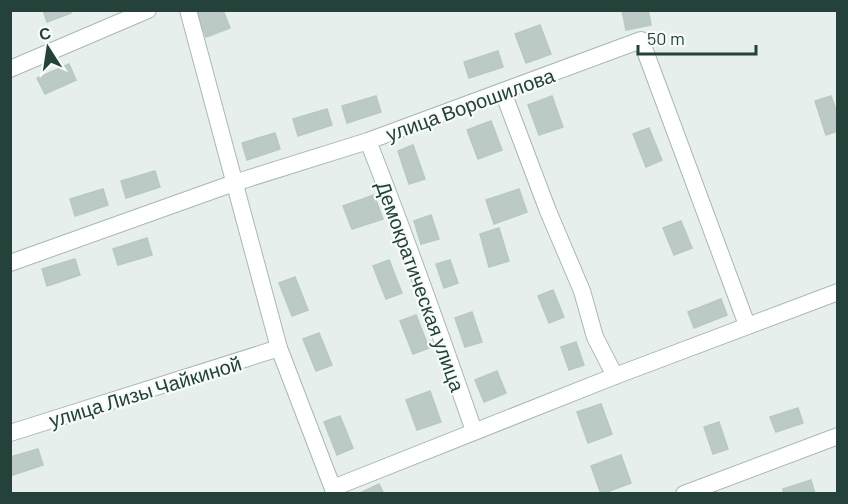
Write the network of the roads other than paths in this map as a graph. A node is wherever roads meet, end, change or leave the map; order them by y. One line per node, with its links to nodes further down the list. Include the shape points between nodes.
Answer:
1 (148, 10): 3 (street)
2 (188, 10): 6 (street)
3 (10, 69)
4 (503, 92): 5 (street, улица Ворошилова); 9 (street, улица Ворошилова, via 641,40); 11 (street, via 582,291 595,336)
5 (368, 141): 6 (street, улица Ворошилова); 12 (street, Демократическая улица)
6 (234, 183): 7 (street, улица Ворошилова); 10 (street)
7 (10, 263)
8 (837, 292): 9 (street)
9 (747, 325): 11 (street)
10 (279, 348): 13 (street, улица Лизы Чайкиной); 15 (street)
11 (615, 376): 12 (street)
12 (474, 431): 15 (street)
13 (10, 433)
14 (837, 436): 16 (street)
15 (334, 491)
16 (684, 494)

